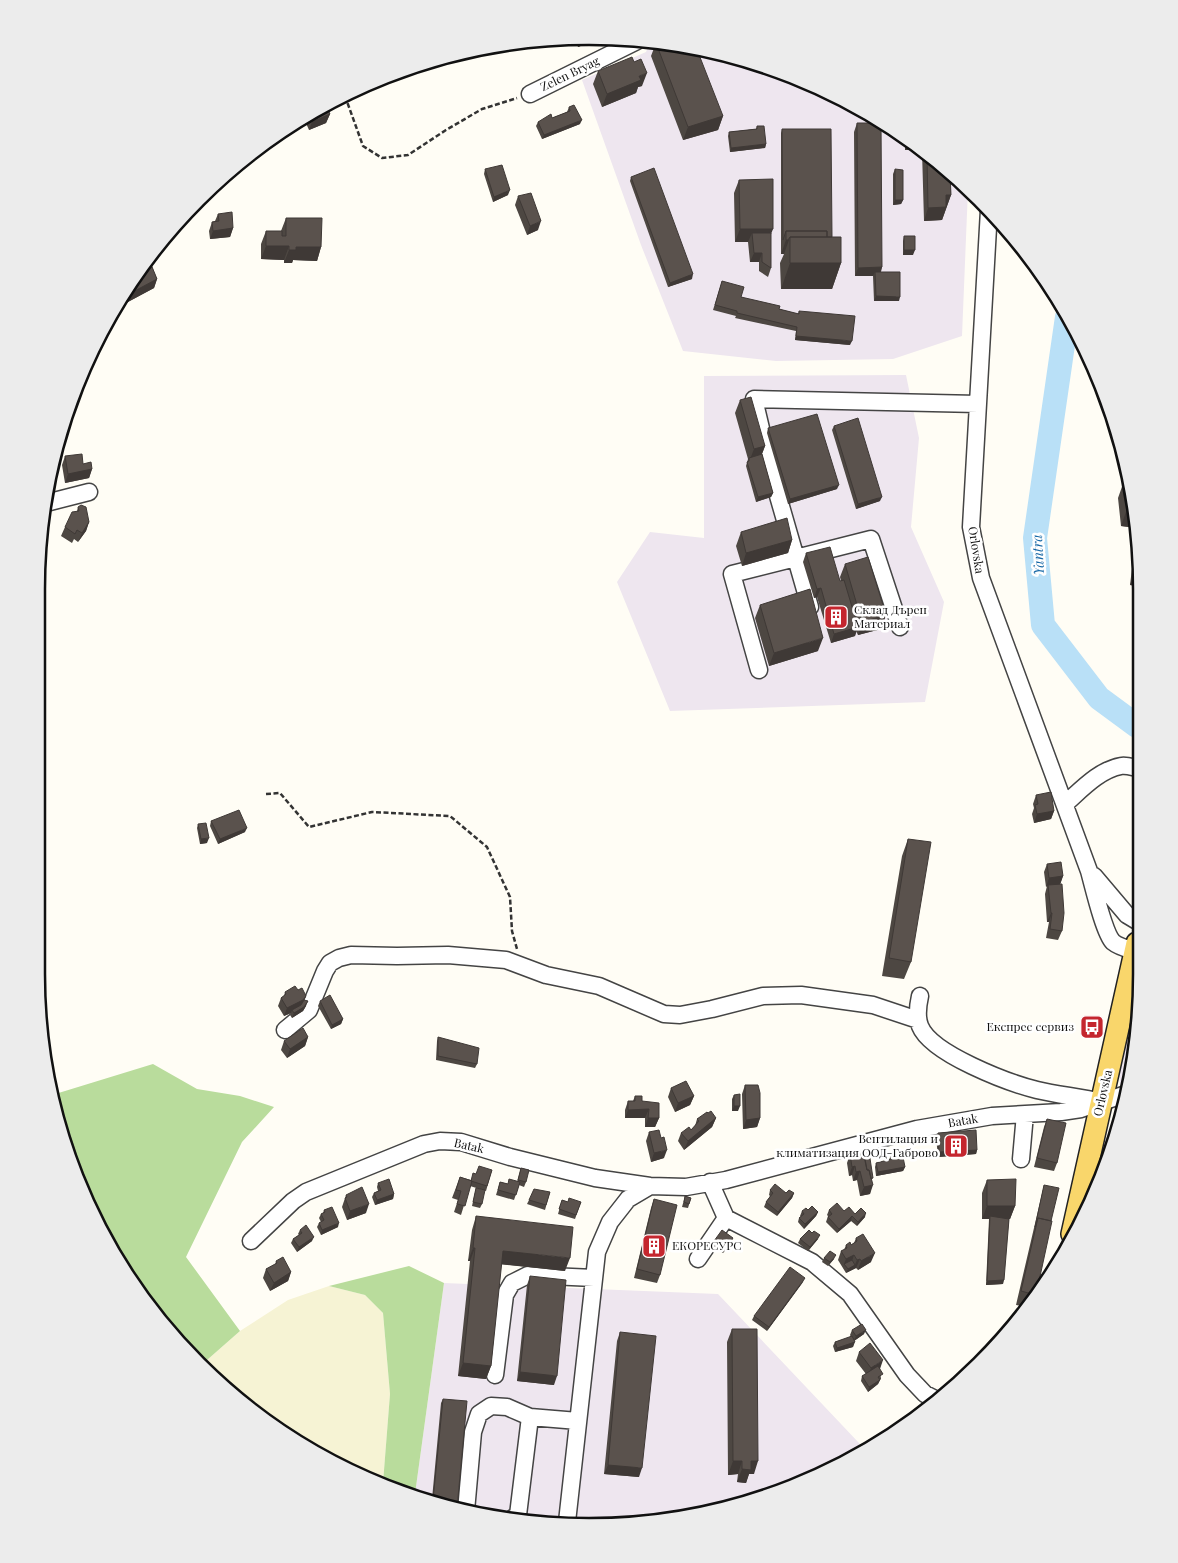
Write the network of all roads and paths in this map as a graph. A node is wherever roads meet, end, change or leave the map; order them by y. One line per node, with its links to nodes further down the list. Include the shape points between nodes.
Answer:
1 (627, 46): 2 (street, Zelen Bryag)
2 (530, 94): 3 (path, via 482,109 408,155 382,158 363,146)
3 (347, 102)
4 (988, 220): 5 (street, Orlovska)
5 (978, 404): 8 (street, via 754,399); 14 (street, Orlovska, via 971,527 980,578)
6 (89, 492): 7 (street)
7 (52, 502)
8 (795, 557): 9 (street); 10 (street, via 871,539); 11 (street, via 732,574)
9 (810, 607)
10 (900, 627)
11 (759, 670)
12 (1133, 767): 14 (street, via 1123,765 1110,770)
13 (266, 794): 19 (path, via 280,793 310,827 372,812 450,816 487,847 510,897 512,930)
14 (1065, 804): 15 (street, Orlovska)
15 (1089, 870): 16 (street, Orlovska); 17 (street, Orlovska, via 1111,940 1118,945)
16 (1133, 919)
17 (1133, 947)
18 (1133, 960): 24 (main road, Orlovska)
19 (520, 965): 21 (street, via 599,986 664,1014 688,1014 763,996 800,995 874,1004); 22 (street, via 506,960 448,955 351,955 339,958 325,971 309,1010)
20 (920, 996): 21 (street)
21 (918, 1020): 24 (street, via 928,1038 948,1053 1013,1084)
22 (285, 1030)
23 (1119, 1096): 24 (street, Batak)
24 (1101, 1102): 25 (street, Batak, via 1081,1109); 30 (main road, Orlovska)
25 (1025, 1114): 26 (street); 27 (street, Batak, via 972,1118 917,1129)
26 (1021, 1159)
27 (710, 1182): 28 (street, Batak); 29 (street)
28 (650, 1186): 31 (street, Batak, via 595,1178 461,1142 440,1141 424,1144 306,1192); 33 (street, via 628,1199 610,1222 597,1252)
29 (726, 1218): 32 (street); 35 (street, via 812,1262 850,1294 907,1375)
30 (1076, 1218)
31 (252, 1242)
32 (698, 1259)
33 (594, 1278): 34 (street, via 528,1275 512,1283 506,1295); 37 (street)
34 (495, 1375)
35 (931, 1397)
36 (530, 1417): 37 (street); 38 (street, via 507,1407 491,1406 479,1414 472,1432); 39 (street)
37 (578, 1421): 40 (street)
38 (467, 1504)
39 (518, 1513)
40 (568, 1517)

